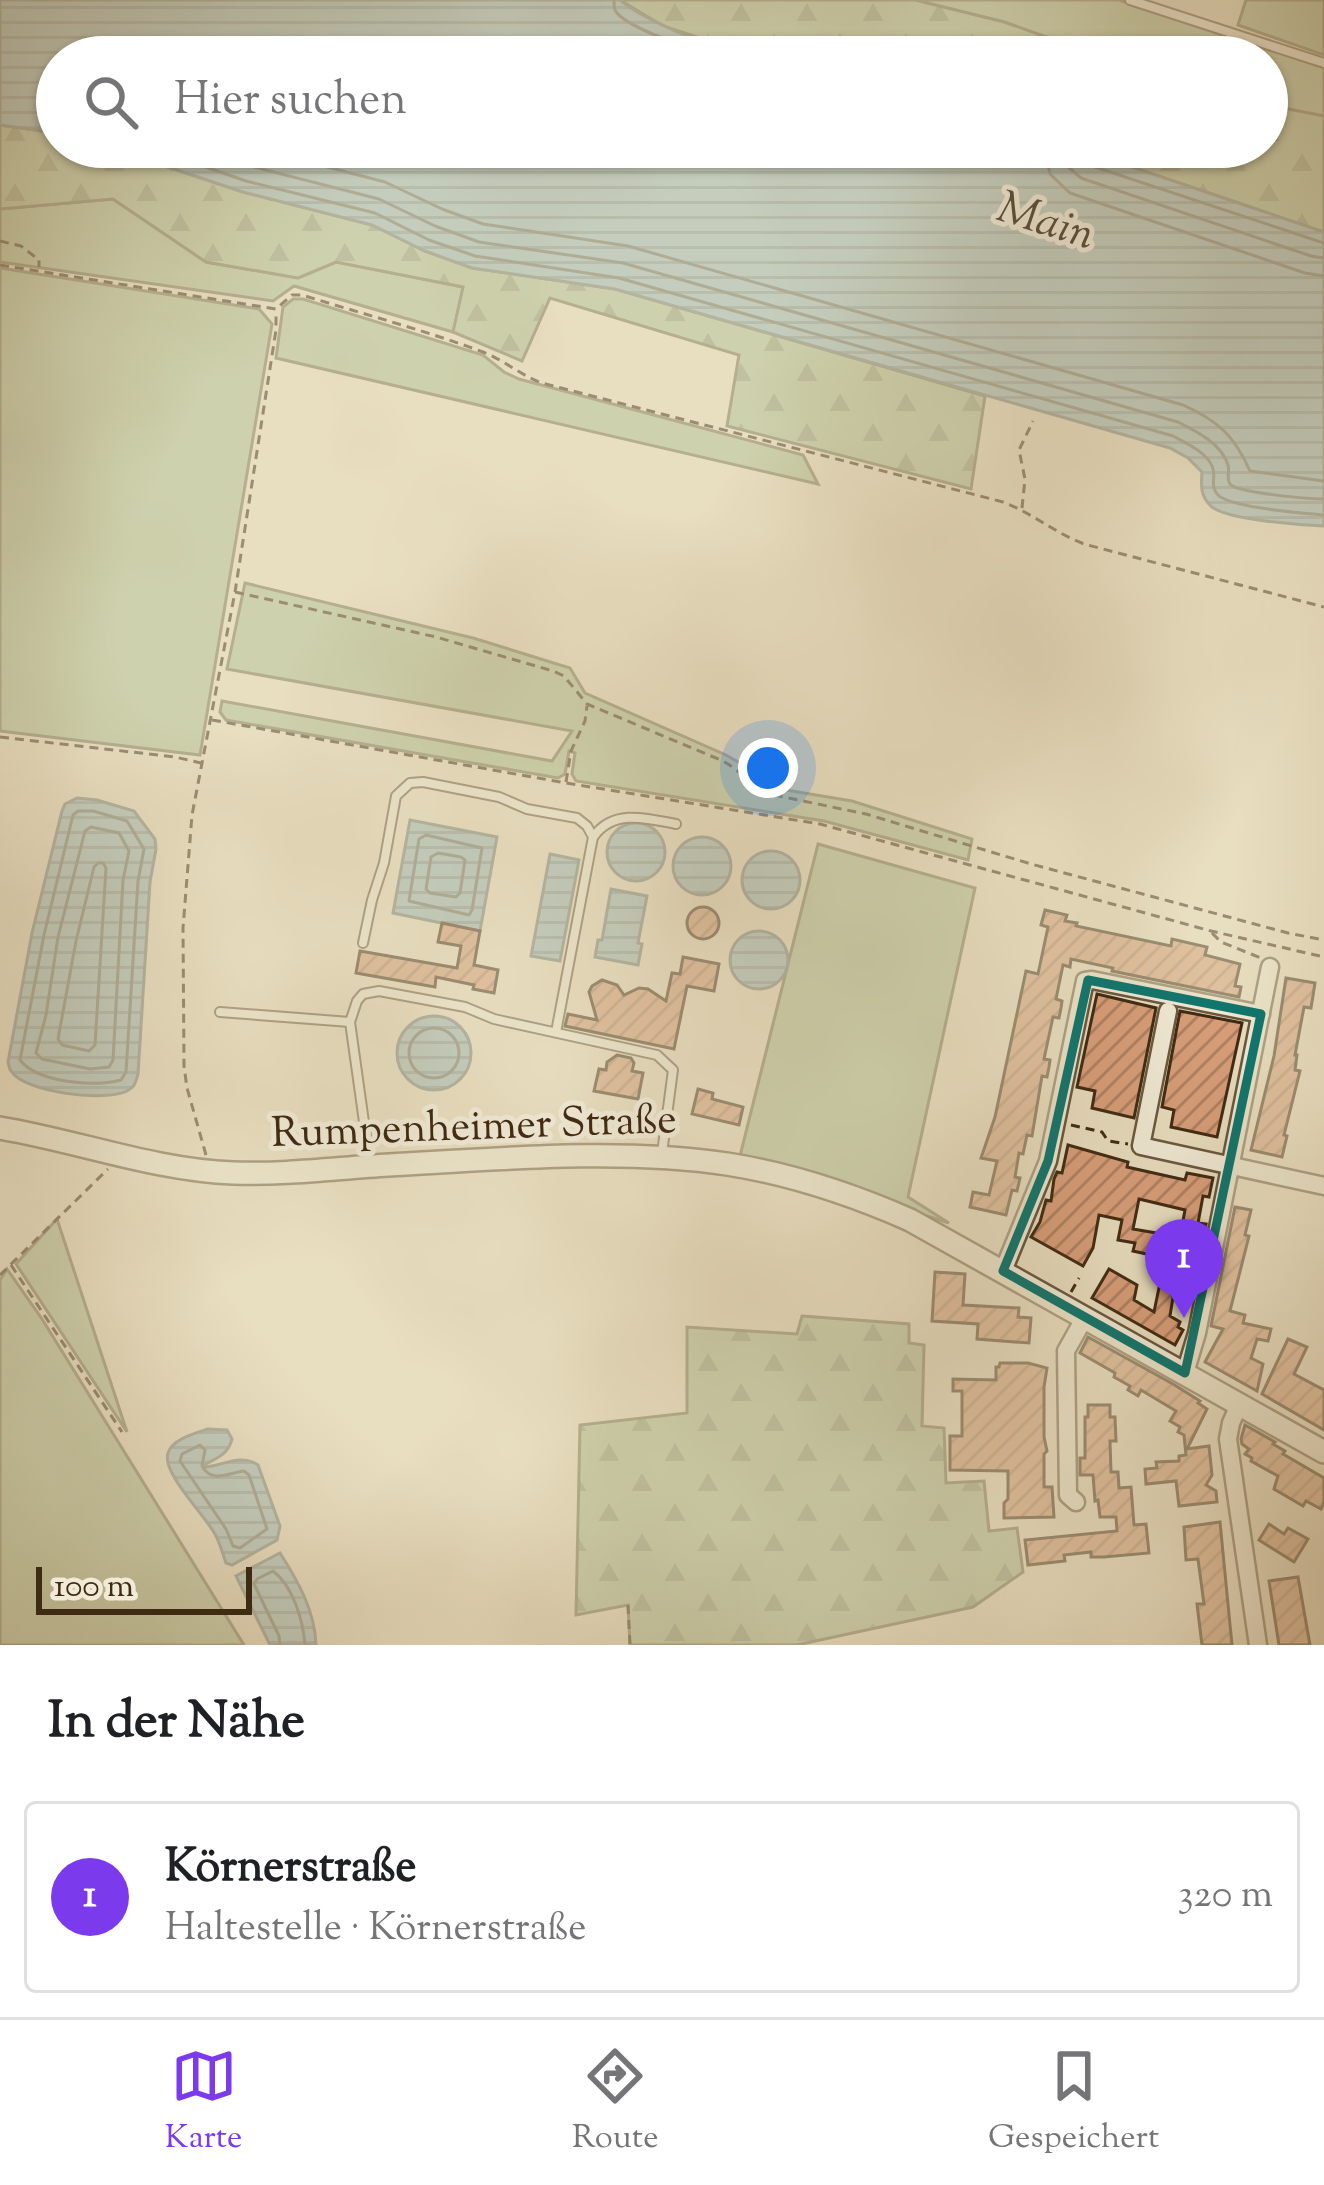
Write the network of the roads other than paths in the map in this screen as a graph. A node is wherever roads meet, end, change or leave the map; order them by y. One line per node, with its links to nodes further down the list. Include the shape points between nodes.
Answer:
1 (1130, 0): 2 (lane)
2 (1241, 36)
3 (1288, 51): 4 (lane)
4 (1324, 63)
5 (676, 824): 6 (lane, via 619,818)
6 (593, 837): 7 (lane, via 577,818 410,783 396,796); 13 (lane)
7 (363, 943)
8 (1270, 967): 11 (street)
9 (1168, 1011): 17 (street, via 1141,1146)
10 (220, 1012): 12 (lane)
11 (1261, 1014): 17 (street); 19 (street, via 1088,980 1058,1122)
12 (350, 1022): 13 (lane, via 357,1000 379,991); 16 (lane)
13 (556, 1032): 15 (lane, via 668,1062 673,1084)
14 (0, 1128): 16 (street, Rumpenheimer Straße, via 201,1170)
15 (661, 1159): 16 (street, Rumpenheimer Straße); 19 (street, Rumpenheimer Straße, via 724,1163 834,1189)
16 (371, 1166)
17 (1230, 1166): 18 (street); 21 (street)
18 (1324, 1186)
19 (1003, 1271): 20 (street, Rumpenheimer Straße)
20 (1085, 1317): 21 (street, Rumpenheimer Straße); 24 (street, via 1066,1351 1068,1495)
21 (1185, 1373): 22 (street, Rumpenheimer Straße)
22 (1239, 1405): 23 (street, Rumpenheimer Straße); 25 (street, via 1228,1439)
23 (1324, 1452)
24 (1076, 1502)
25 (1258, 1645)

